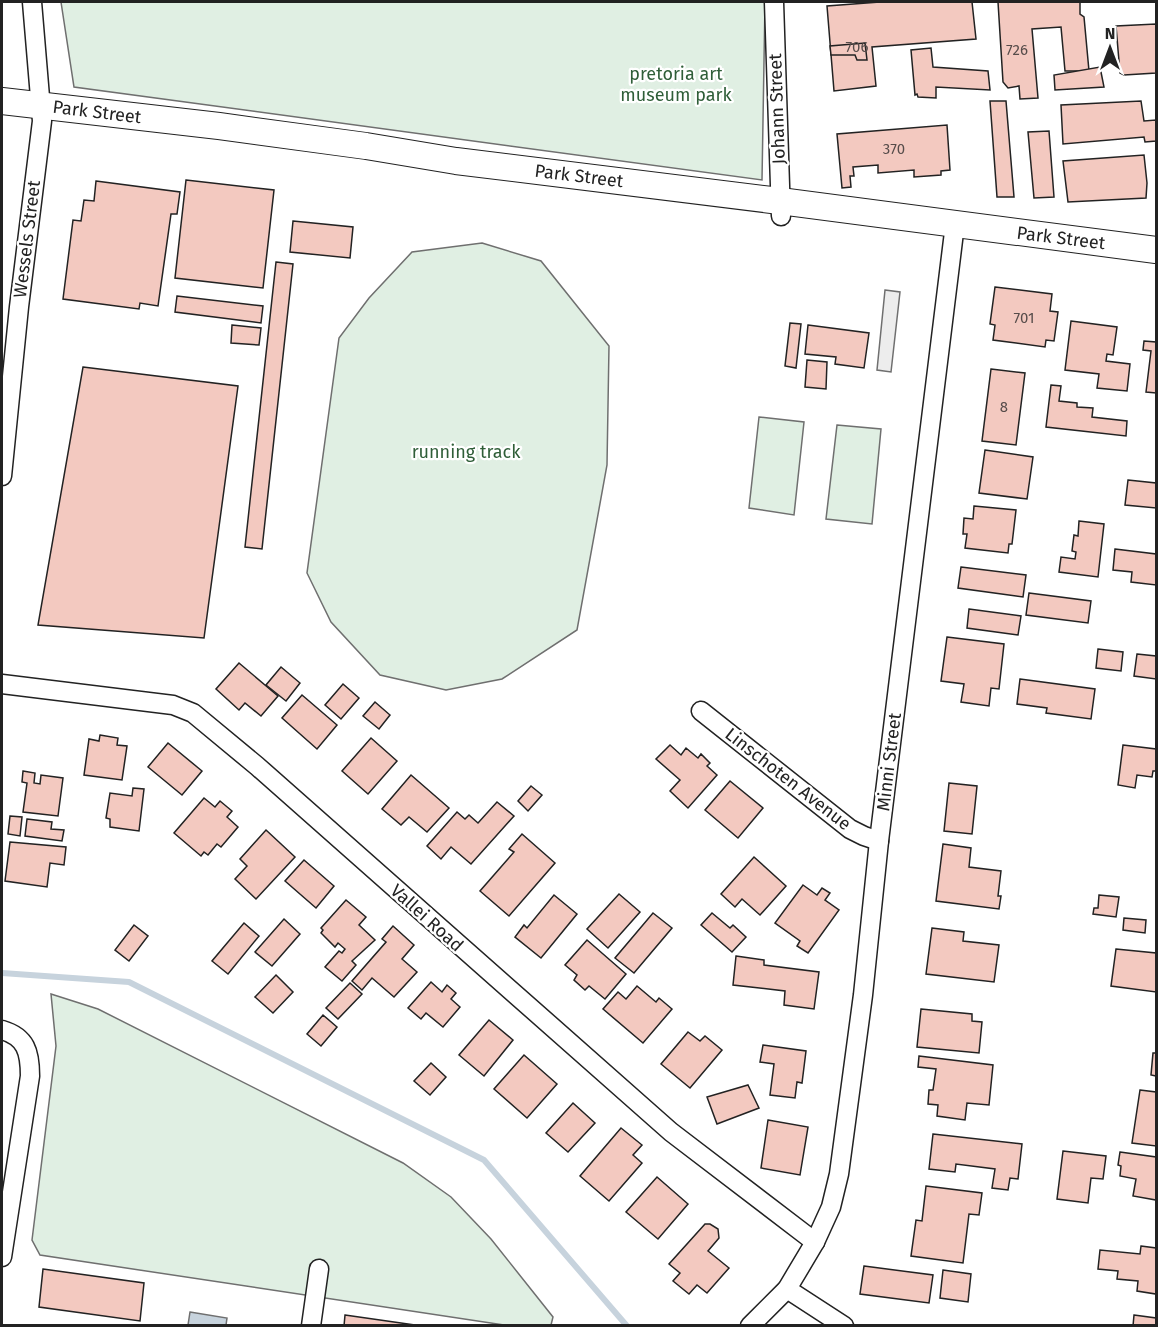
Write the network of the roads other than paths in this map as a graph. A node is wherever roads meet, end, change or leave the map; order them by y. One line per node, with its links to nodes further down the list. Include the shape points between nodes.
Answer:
1 (32, 2): 4 (street, Wessels Street)
2 (774, 2): 6 (street, Johann Street)
3 (2, 101): 4 (street, Park Street)
4 (42, 113): 5 (street, Park Street); 6 (street, Park Street, via 219,126); 10 (street, Wessels Street)
5 (2, 117)
6 (780, 208): 7 (street, Park Street)
7 (954, 230): 8 (street, Park Street); 9 (street, Park Street); 13 (street, Minni Street)
8 (1156, 250)
9 (1156, 261)
10 (2, 476)
11 (2, 684): 15 (street, Vallei Road, via 173,705 194,713 671,1132)
12 (701, 711): 13 (street, Linschoten Avenue, via 850,829)
13 (879, 840): 15 (street, Minni Street, via 844,1148 831,1207)
14 (9, 1033): 16 (street, via 27,1050 30,1076)
15 (815, 1242): 18 (street, Minni Street)
16 (2, 1257)
17 (319, 1269): 19 (street)
18 (787, 1289): 20 (street, Minni Street); 21 (street)
19 (311, 1326)
20 (750, 1326)
21 (844, 1326)

